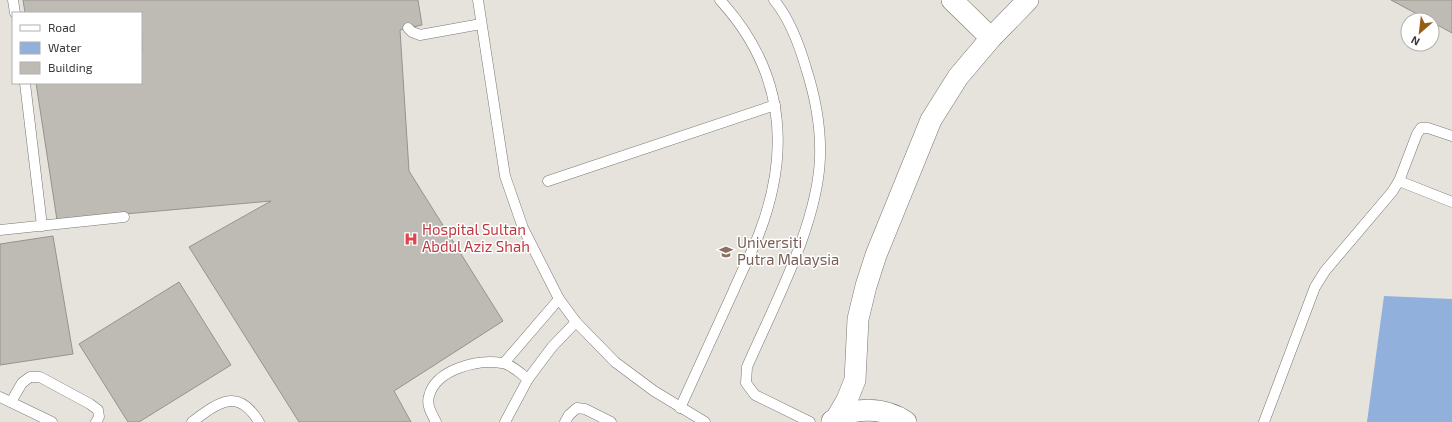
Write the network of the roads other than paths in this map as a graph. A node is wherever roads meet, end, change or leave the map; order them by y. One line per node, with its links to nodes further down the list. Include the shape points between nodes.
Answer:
1 (12, 0): 7 (lane)
2 (478, 0): 8 (lane)
3 (720, 0): 12 (lane, via 747,34 761,58)
4 (774, 0): 39 (lane, via 799,45 810,82 818,117 820,157 812,209 794,262 747,367 746,383 755,395)
5 (952, 0): 10 (street)
6 (1028, 0): 10 (street)
7 (15, 12)
8 (481, 24): 9 (lane, via 420,35); 20 (lane, via 505,176 523,228)
9 (408, 28)
10 (990, 38): 24 (street, via 958,77 931,120 876,255 858,319)
11 (25, 84): 18 (lane)
12 (775, 105): 14 (lane); 27 (lane, via 778,148 775,179 759,234)
13 (1452, 136): 15 (lane, via 1421,128)
14 (548, 181)
15 (1399, 181): 16 (lane); 41 (lane, via 1325,271 1315,287)
16 (1452, 202)
17 (124, 217): 18 (lane)
18 (42, 226): 19 (lane)
19 (0, 230)
20 (559, 299): 21 (lane); 22 (lane)
21 (576, 322): 23 (lane, via 552,347); 27 (lane, via 615,362)
22 (504, 363): 23 (lane); 34 (lane, via 478,362 465,365 434,385 428,396 429,409)
23 (528, 379): 35 (lane)
24 (855, 380): 28 (street, via 865,397); 29 (street, via 847,400)
25 (0, 397): 26 (lane)
26 (11, 402): 30 (lane); 31 (lane, via 22,382 30,377 40,377 98,410 99,417)
27 (680, 408): 38 (lane)
28 (878, 411): 29 (street, via 856,411); 40 (street, via 899,417)
29 (833, 419)
30 (52, 422)
31 (96, 422)
32 (192, 422): 33 (lane, via 228,400 240,402 252,409)
33 (259, 422)
34 (436, 422)
35 (506, 422)
36 (565, 422): 37 (lane, via 577,408 585,409)
37 (611, 422)
38 (705, 422)
39 (810, 422)
40 (906, 422)
41 (1264, 422)

